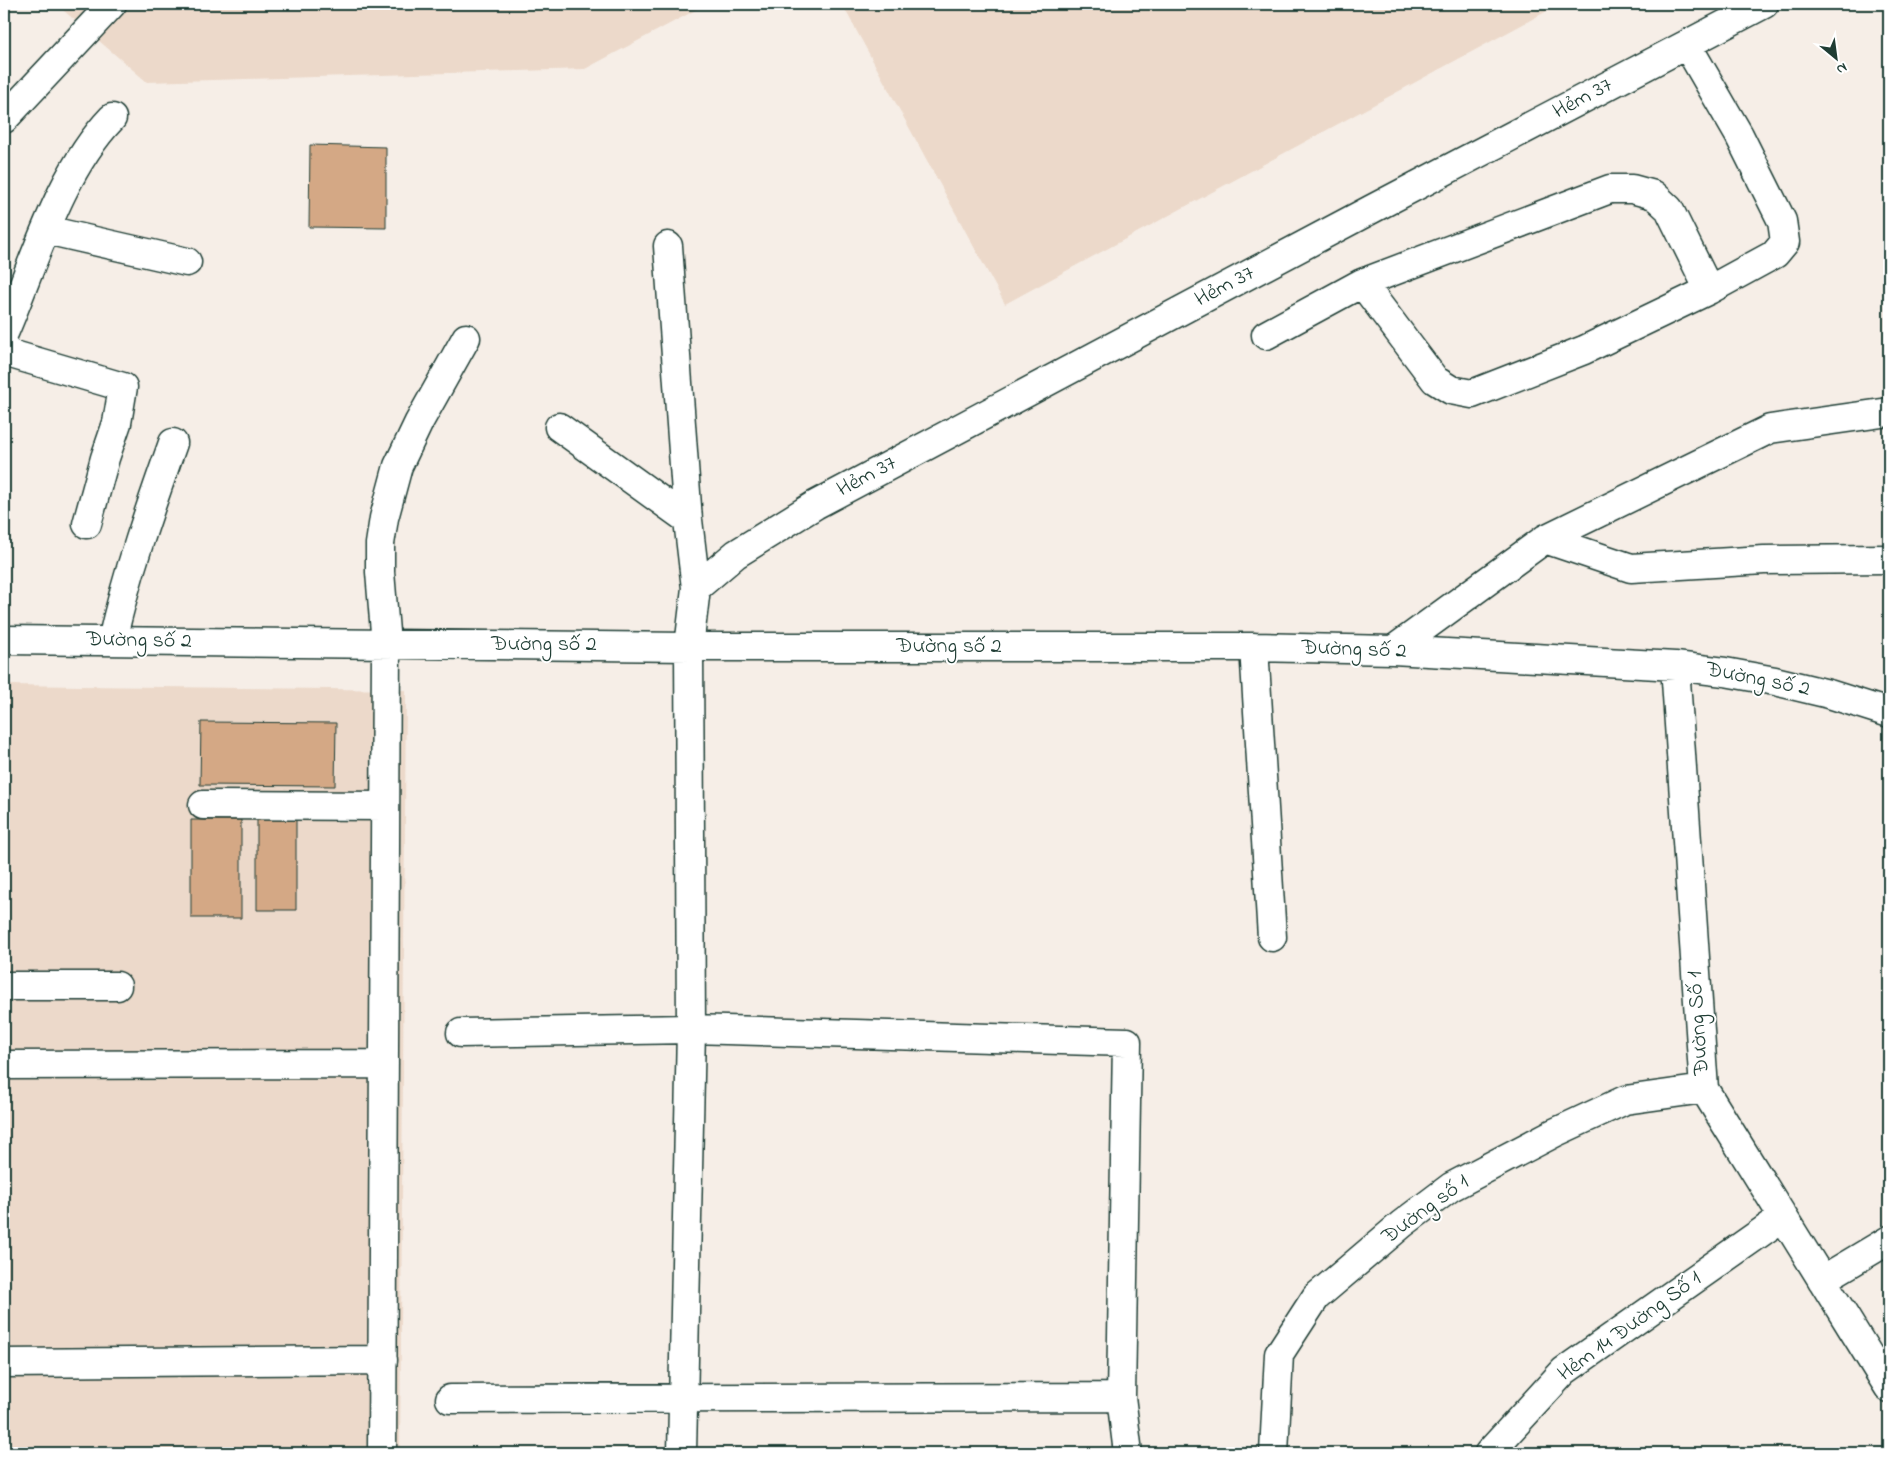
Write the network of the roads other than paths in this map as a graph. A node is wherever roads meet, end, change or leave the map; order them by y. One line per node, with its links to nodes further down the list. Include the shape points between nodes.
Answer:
1 (112, 4): 5 (street)
2 (1764, 4): 3 (street, Hẻm 37)
3 (1687, 45): 10 (street, via 1740,135 1782,221 1785,242 1775,254); 22 (street, Hẻm 37, via 815,505 736,554)
4 (112, 118): 6 (street, via 75,168)
5 (4, 120)
6 (46, 230): 8 (street); 11 (street)
7 (668, 246): 18 (street)
8 (188, 262)
9 (1362, 284): 10 (street, via 1435,380 1450,390 1472,394 1584,350); 10 (street, via 1610,189 1654,195 1670,209); 12 (street)
10 (1709, 290)
11 (4, 334)
12 (1266, 335)
13 (466, 338): 25 (street, via 398,466 384,518 380,572)
14 (4, 352): 19 (street, via 123,387 117,423)
15 (1889, 412): 20 (street, via 1770,429)
16 (559, 427): 18 (street)
17 (173, 443): 24 (street, via 137,544)
18 (688, 520): 22 (street)
19 (87, 524)
20 (1545, 539): 21 (street, via 1631,568 1764,560); 28 (street)
21 (1889, 558)
22 (696, 588): 26 (street)
23 (4, 640): 24 (street, Đường số 2)
24 (112, 641): 25 (street, Đường số 2)
25 (386, 644): 26 (street, Đường số 2); 32 (street)
26 (690, 646): 27 (street, Đường số 2); 36 (street)
27 (1254, 647): 28 (street, Đường số 2); 33 (street)
28 (1393, 650): 29 (street, Đường số 2)
29 (1676, 666): 30 (street, Đường số 2, via 1776,682); 40 (street, Đường Số 1)
30 (1889, 713)
31 (203, 805): 32 (street)
32 (385, 806): 38 (street)
33 (1272, 937)
34 (4, 986): 35 (street)
35 (118, 986)
36 (690, 1029): 37 (street); 47 (street, via 1127,1042); 48 (street)
37 (461, 1033)
38 (384, 1064): 39 (street); 44 (street)
39 (4, 1065)
40 (1704, 1089): 41 (street, Đường Số 1); 53 (street, Đường số 1, via 1625,1100 1572,1124 1450,1187 1395,1230 1316,1298 1278,1354)
41 (1784, 1217): 43 (street, Đường Số 1); 54 (street, Hẻm 14 Đường Số 1, via 1564,1371)
42 (1889, 1240): 43 (street)
43 (1822, 1280): 46 (street, Đường Số 1)
44 (383, 1360): 45 (street); 50 (street)
45 (4, 1363)
46 (1889, 1388)
47 (1122, 1397): 48 (street); 52 (street)
48 (683, 1398): 49 (street); 51 (street)
49 (450, 1399)
50 (382, 1453)
51 (682, 1453)
52 (1128, 1453)
53 (1274, 1453)
54 (1489, 1453)

